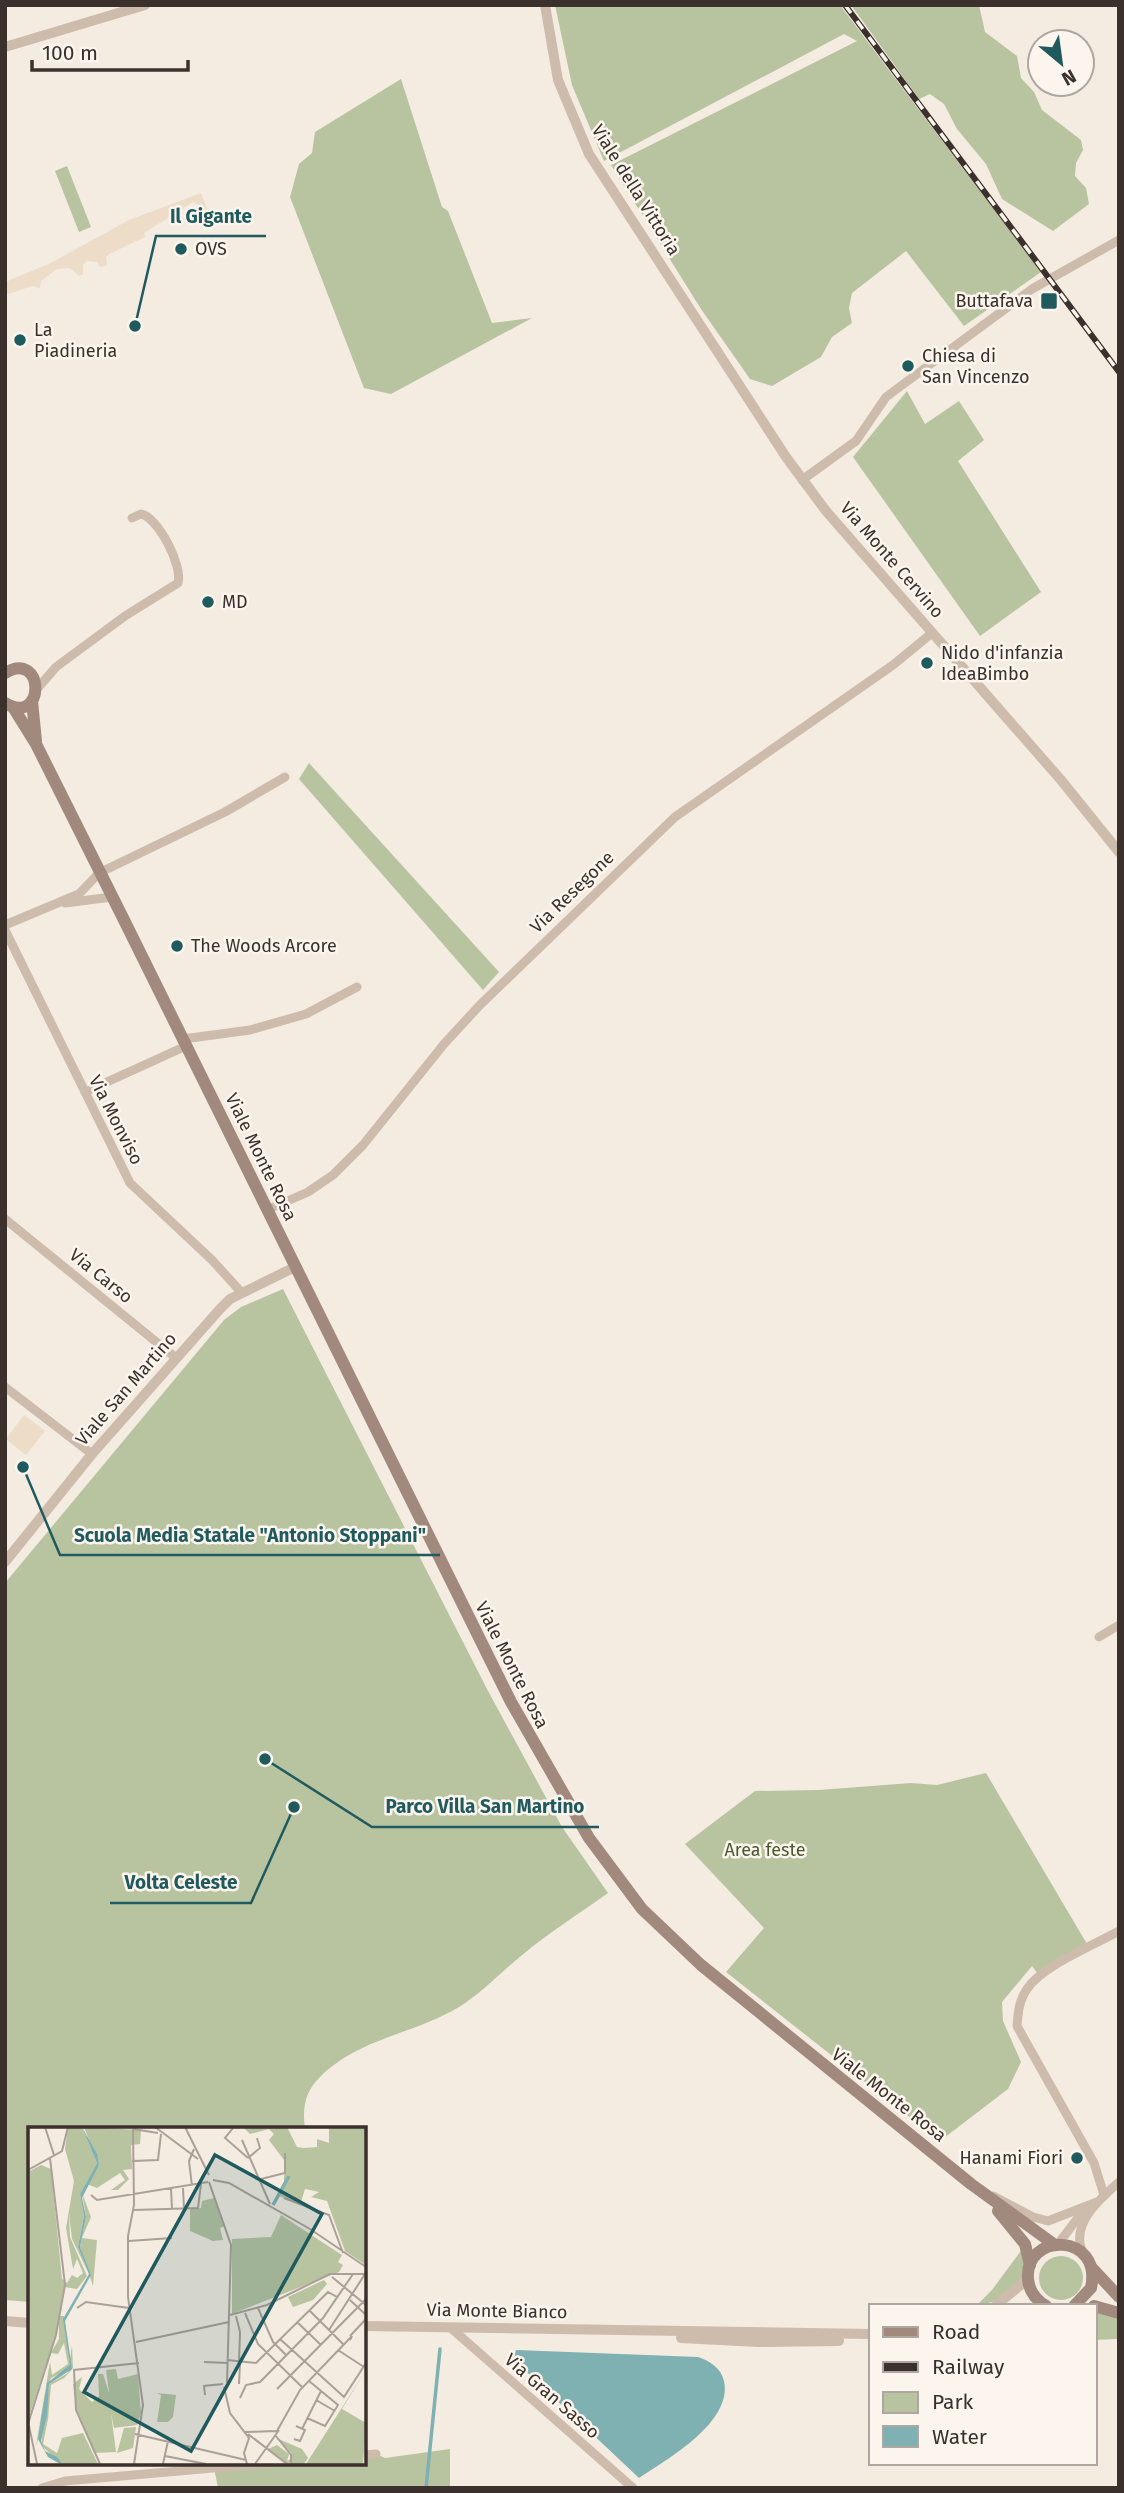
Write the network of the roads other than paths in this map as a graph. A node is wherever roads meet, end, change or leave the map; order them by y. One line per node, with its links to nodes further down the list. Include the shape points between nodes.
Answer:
1 (145, 5): 3 (street)
2 (545, 5): 5 (street, Viale della Vittoria, via 558,79 589,154)
3 (5, 47)
4 (1119, 240): 6 (street, via 1032,289 886,397 856,441)
5 (688, 307): 6 (street, Via Monte Cervino)
6 (802, 480): 8 (street, Via Monte Cervino)
7 (132, 517): 9 (street, via 145,514 151,518 179,564 178,583)
8 (932, 632): 15 (street, Via Monte Cervino); 24 (street, Via Resegone, via 885,671 675,817 480,1006 333,1175)
9 (56, 667): 10 (street); 11 (street)
10 (14, 668): 11 (main road, Viale Monte Rosa)
11 (35, 695): 12 (main road, Viale Monte Rosa, via 24,707); 13 (main road, Viale Monte Rosa)
12 (9, 705): 13 (main road, Viale Monte Rosa)
13 (36, 744): 16 (main road, Viale Monte Rosa)
14 (285, 777): 16 (street, via 225,812)
15 (1119, 852)
16 (99, 873): 17 (main road, Viale Monte Rosa); 18 (street, via 79,894)
17 (112, 897): 18 (street); 22 (main road, Viale Monte Rosa)
18 (53, 905): 19 (street)
19 (5, 925)
20 (5, 930): 23 (street, Via Monviso)
21 (357, 987): 22 (street, via 306,1014)
22 (185, 1043): 23 (street); 24 (main road, Viale Monte Rosa)
23 (85, 1092): 27 (street, Via Monviso, via 130,1183)
24 (267, 1210): 26 (main road, Viale Monte Rosa)
25 (5, 1219): 28 (street, Via Carso)
26 (295, 1267): 27 (street, Viale San Martino); 36 (main road, Viale Monte Rosa, via 511,1702 569,1807 609,1867 642,1909 701,1965)
27 (242, 1293): 28 (street, Viale San Martino, via 219,1309)
28 (176, 1358): 30 (street, Viale San Martino)
29 (5, 1387): 30 (street)
30 (92, 1454): 31 (street, Viale San Martino)
31 (5, 1562)
32 (1119, 1625): 33 (street)
33 (1099, 1637)
34 (1119, 1931): 38 (street, via 1043,1974 1027,1989 1017,2026 1094,2163)
35 (1119, 2182): 38 (street)
36 (971, 2184): 37 (main road, Viale Monte Rosa); 42 (main road, Viale Monte Rosa, via 1017,2233)
37 (984, 2193): 39 (street, via 1042,2221); 40 (main road, Viale Monte Rosa)
38 (1100, 2198): 39 (street); 41 (street, via 1079,2232)
39 (1087, 2207): 40 (street)
40 (1056, 2244): 41 (main road, Viale Monte Rosa); 42 (main road, via 1041,2250)
41 (1082, 2251): 43 (main road)
42 (1030, 2265): 44 (main road)
43 (1092, 2268): 45 (main road); 48 (main road)
44 (1028, 2279): 46 (street); 47 (main road, via 1034,2296)
45 (1119, 2297)
46 (997, 2304)
47 (1044, 2304)
48 (1085, 2304)
49 (1096, 2308): 50 (main road)
50 (1119, 2313)
51 (5, 2321): 52 (street)
52 (28, 2322)
53 (366, 2326): 54 (street, Via Monte Bianco)
54 (451, 2328): 55 (street, Via Monte Bianco); 62 (street, Via Gran Sasso)
55 (630, 2332): 56 (street, Via Monte Bianco); 57 (street, Via Monte Bianco, via 737,2342)
56 (869, 2334)
57 (869, 2341)
58 (376, 2454): 59 (street)
59 (366, 2455)
60 (247, 2465): 61 (street, via 65,2481)
61 (42, 2488)
62 (633, 2488)

